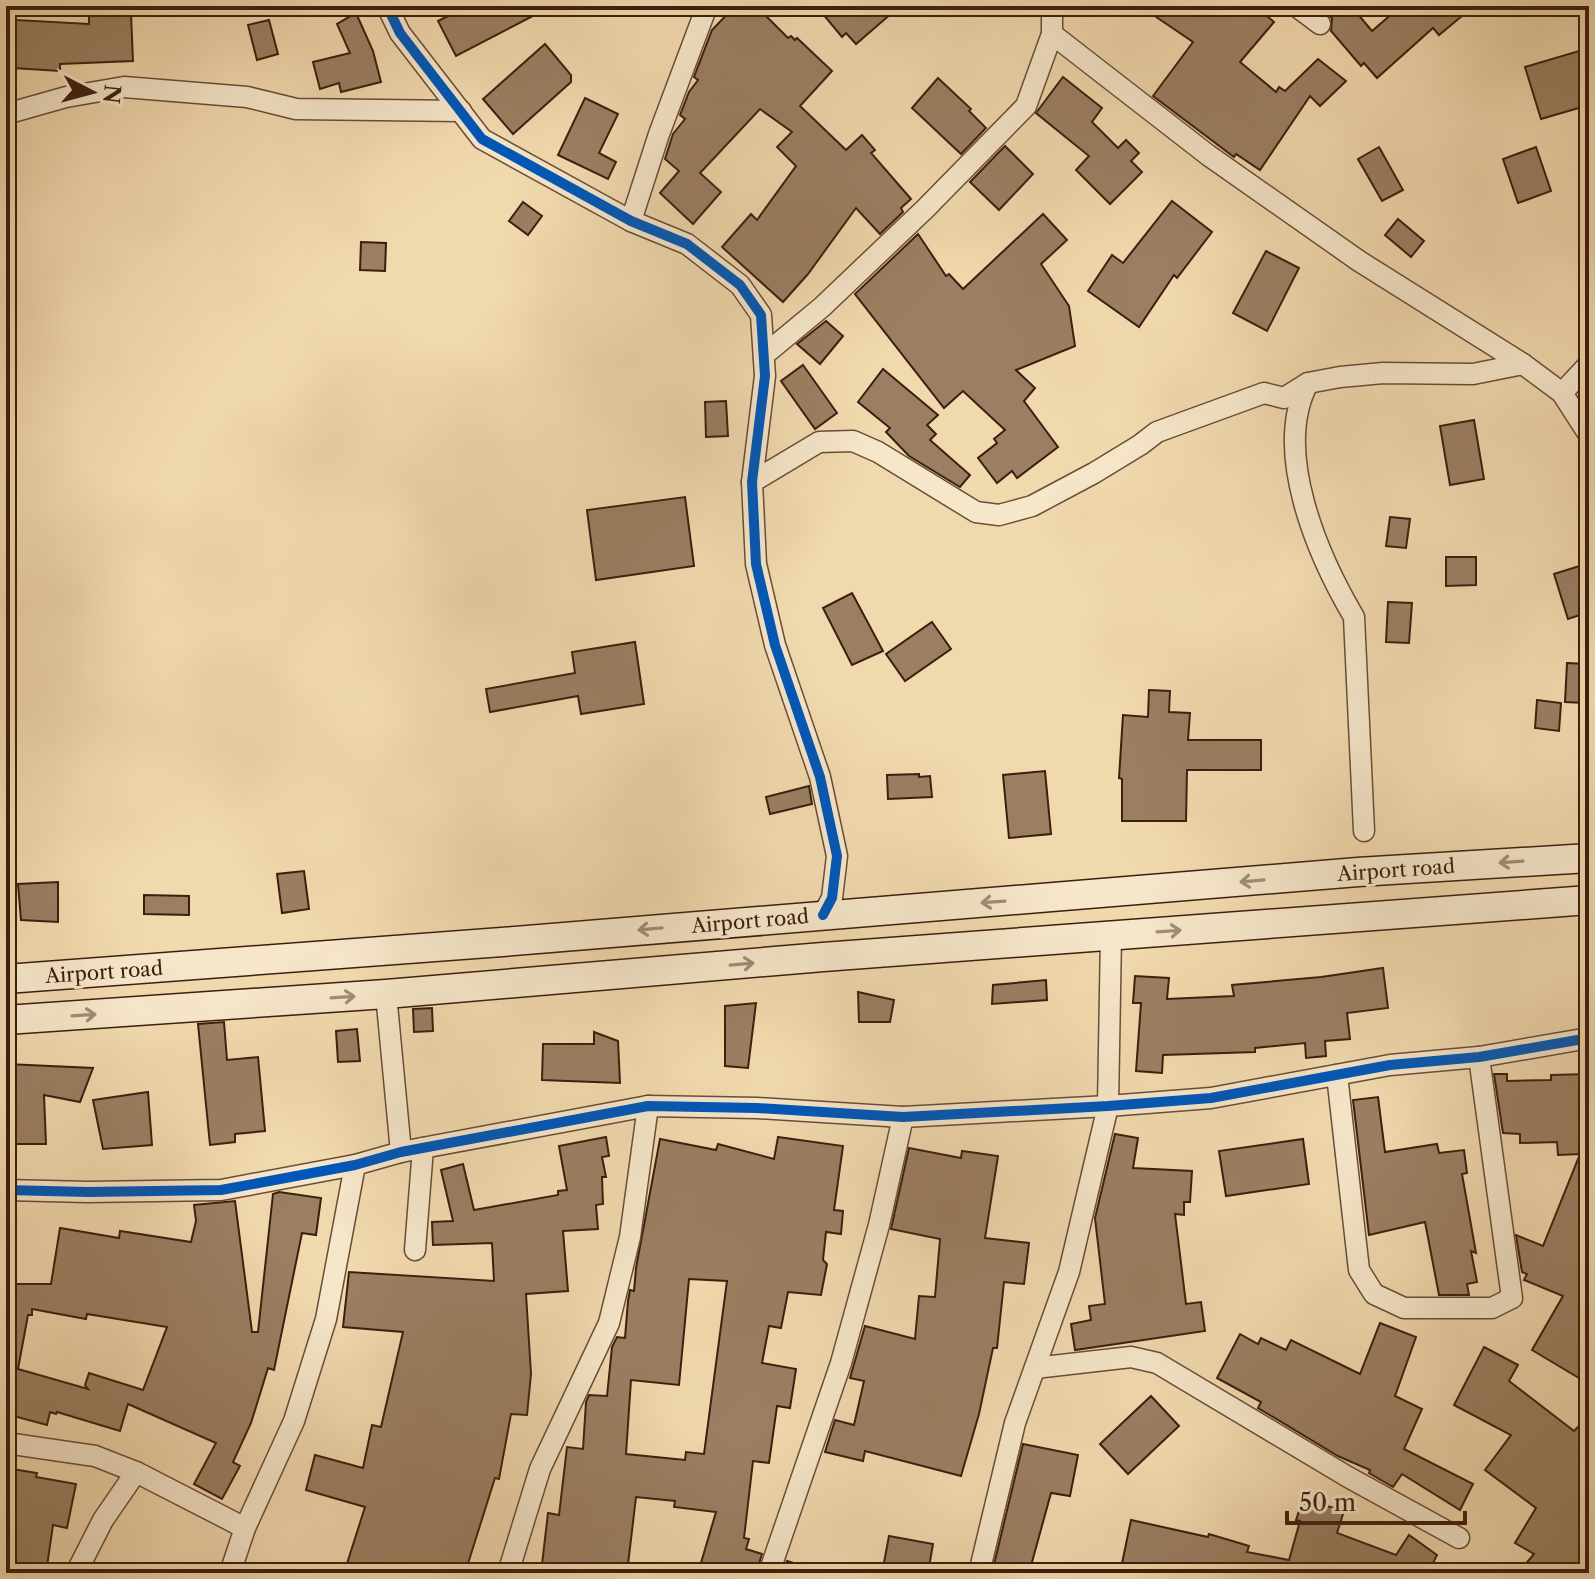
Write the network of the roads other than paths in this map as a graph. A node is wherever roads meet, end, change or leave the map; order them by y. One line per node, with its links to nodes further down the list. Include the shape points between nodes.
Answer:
1 (387, 6): 7 (street, via 400,33)
2 (707, 6): 9 (street)
3 (1056, 6): 6 (street)
4 (1296, 6): 5 (street)
5 (1320, 24)
6 (1052, 34): 10 (street, via 1026,106 822,307); 11 (street, via 1208,155 1346,252)
7 (461, 111): 8 (street, via 296,109 247,97 124,87); 9 (street, via 482,139)
8 (6, 114)
9 (631, 221): 10 (street, via 687,244 740,285 761,315)
10 (764, 355): 16 (street)
11 (1523, 364): 13 (street, via 1473,374 1383,373); 14 (street)
12 (1589, 364): 14 (street)
13 (1308, 383): 16 (street, via 1284,398 1264,393 1157,432 1032,506 999,515 976,512 853,441 819,442); 17 (street, via 1296,420 1298,484 1338,591 1354,617)
14 (1562, 393): 15 (street)
15 (1589, 435)
16 (752, 482): 22 (street, via 756,564 775,645 820,777 837,856 832,898)
17 (1364, 831)
18 (1589, 858): 19 (main road, Airport road, one-way to 19)
19 (1450, 866): 21 (main road); 22 (main road, Airport road, one-way to 22)
20 (1589, 900): 21 (main road, Airport road)
21 (1454, 909): 23 (main road, Airport road, one-way to 21)
22 (823, 915): 24 (main road, Airport road, one-way to 24)
23 (1111, 935): 25 (main road, Airport road, one-way to 23); 31 (street)
24 (6, 979)
25 (386, 994): 26 (main road, Airport road, one-way to 25); 34 (street)
26 (6, 1020)
27 (1589, 1038): 28 (street)
28 (1479, 1057): 29 (street); 29 (street, via 1512,1298 1492,1308 1404,1308 1374,1294 1359,1270)
29 (1337, 1075): 31 (street, via 1211,1098)
30 (648, 1106): 32 (street); 33 (street); 45 (street, via 630,1237 609,1323 540,1469)
31 (1108, 1106): 32 (street); 38 (street, via 1069,1272)
32 (903, 1117): 46 (street, via 841,1363)
33 (423, 1148): 34 (street); 37 (street)
34 (401, 1152): 35 (street)
35 (355, 1165): 36 (street, via 221,1190); 41 (street, via 326,1319 294,1421)
36 (6, 1190)
37 (415, 1250)
38 (1035, 1368): 42 (street, via 1131,1357 1157,1363); 47 (street, via 1015,1423)
39 (6, 1443): 40 (street, via 95,1456)
40 (136, 1472): 41 (street); 43 (street)
41 (245, 1528): 44 (street)
42 (1459, 1538)
43 (76, 1573)
44 (230, 1573)
45 (508, 1573)
46 (769, 1573)
47 (979, 1573)

